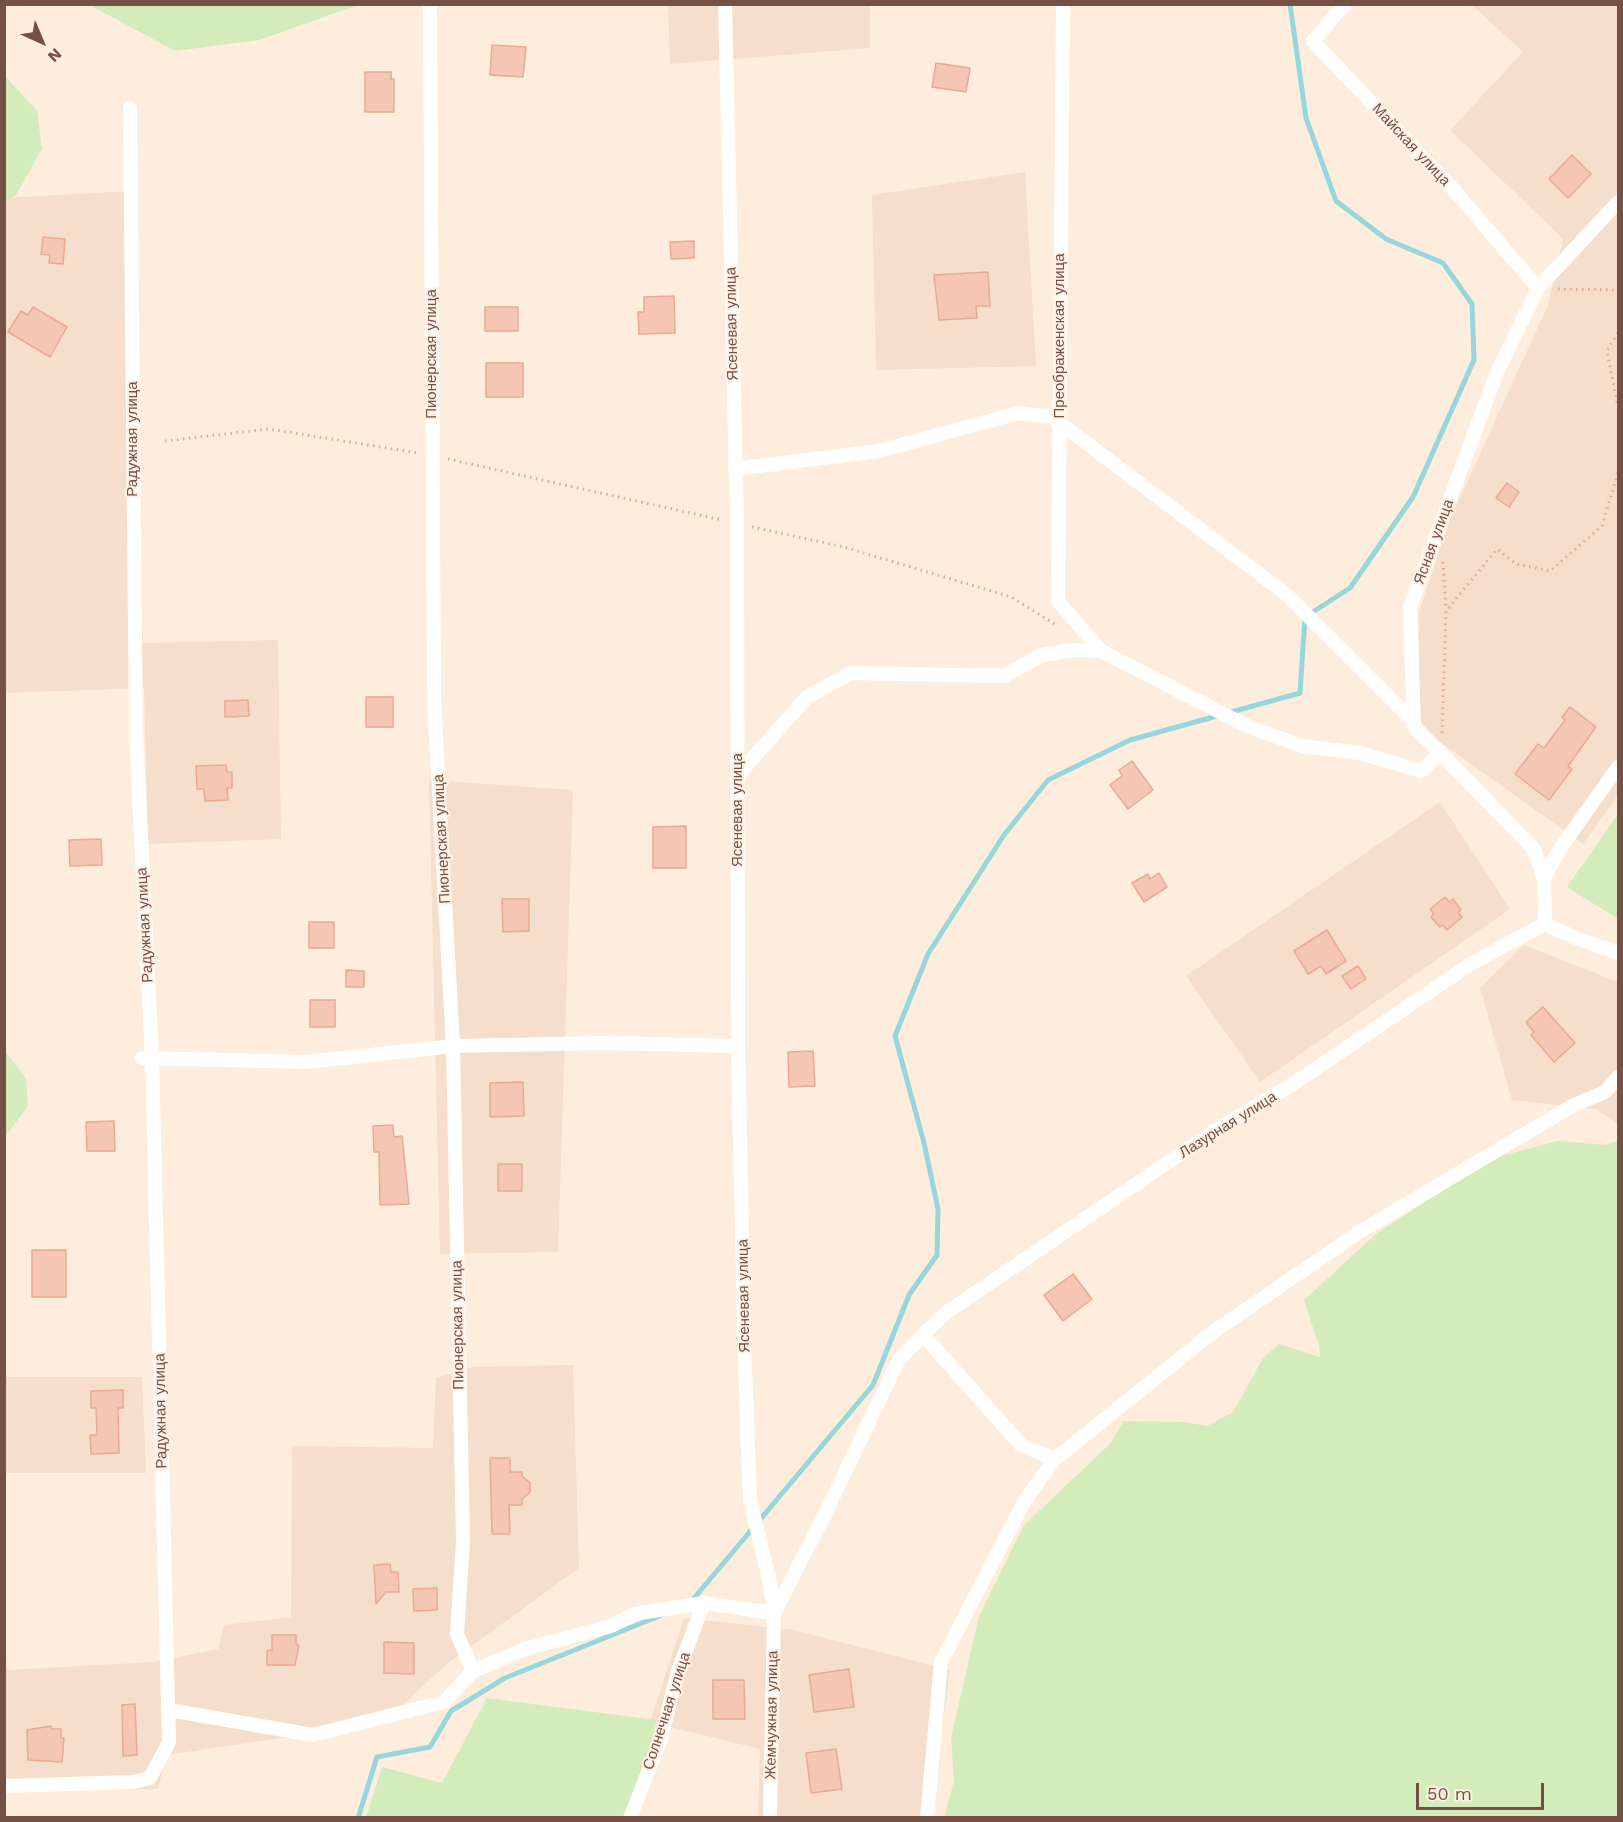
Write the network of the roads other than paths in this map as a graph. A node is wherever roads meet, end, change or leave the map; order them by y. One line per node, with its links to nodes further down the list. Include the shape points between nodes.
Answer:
1 (430, 4): 18 (street, Пионерская улица, via 434,700)
2 (724, 4): 9 (street, Ясеневая улица)
3 (1063, 4): 8 (street, Преображенская улица)
4 (1345, 4): 7 (street, Майская улица, via 1313,41 1454,190)
5 (130, 108): 20 (street, Радужная улица, via 135,732)
6 (1618, 202): 7 (street, Ясная улица)
7 (1538, 288): 11 (street, Ясная улица, via 1497,372 1410,607)
8 (1060, 423): 9 (street, via 1052,417 1018,413 879,451); 10 (street, Преображенская улица, via 1058,601); 11 (street, via 1286,594)
9 (735, 469): 14 (street, Ясеневая улица)
10 (1101, 651): 12 (street, via 1249,727 1302,746 1360,753 1421,771); 14 (street, via 1042,655 1004,676 851,673 807,697)
11 (1413, 721): 12 (street)
12 (1441, 752): 15 (street, via 1534,849)
13 (1618, 767): 15 (street, via 1559,850)
14 (738, 775): 19 (street, Ясеневая улица)
15 (1544, 879): 16 (street)
16 (1545, 924): 17 (street); 22 (street, Лазурная улица, via 1462,970 1296,1082 1213,1132 947,1312)
17 (1618, 953)
18 (453, 1046): 19 (street); 20 (street, via 306,1062); 26 (street, Пионерская улица, via 463,1541 457,1634)
19 (738, 1046): 25 (street, Ясеневая улица, via 750,1500)
20 (147, 1058): 27 (street, Радужная улица)
21 (1618, 1077): 23 (street, via 1605,1092 1572,1106 1361,1231 1213,1332)
22 (923, 1335): 23 (street, via 1021,1445); 25 (street, Лазурная улица, via 898,1360)
23 (1055, 1459): 29 (street, via 1024,1502 941,1662)
24 (704, 1604): 25 (street); 26 (street, via 634,1614 612,1626 525,1649); 30 (street, Солнечная улица, via 678,1671 661,1739)
25 (774, 1613): 31 (street, Жемчужная улица)
26 (473, 1671): 27 (street, via 444,1702 313,1735)
27 (169, 1710): 28 (street, Радужная улица, via 169,1742 150,1778 133,1782)
28 (4, 1786)
29 (927, 1814)
30 (630, 1818)
31 (770, 1818)

